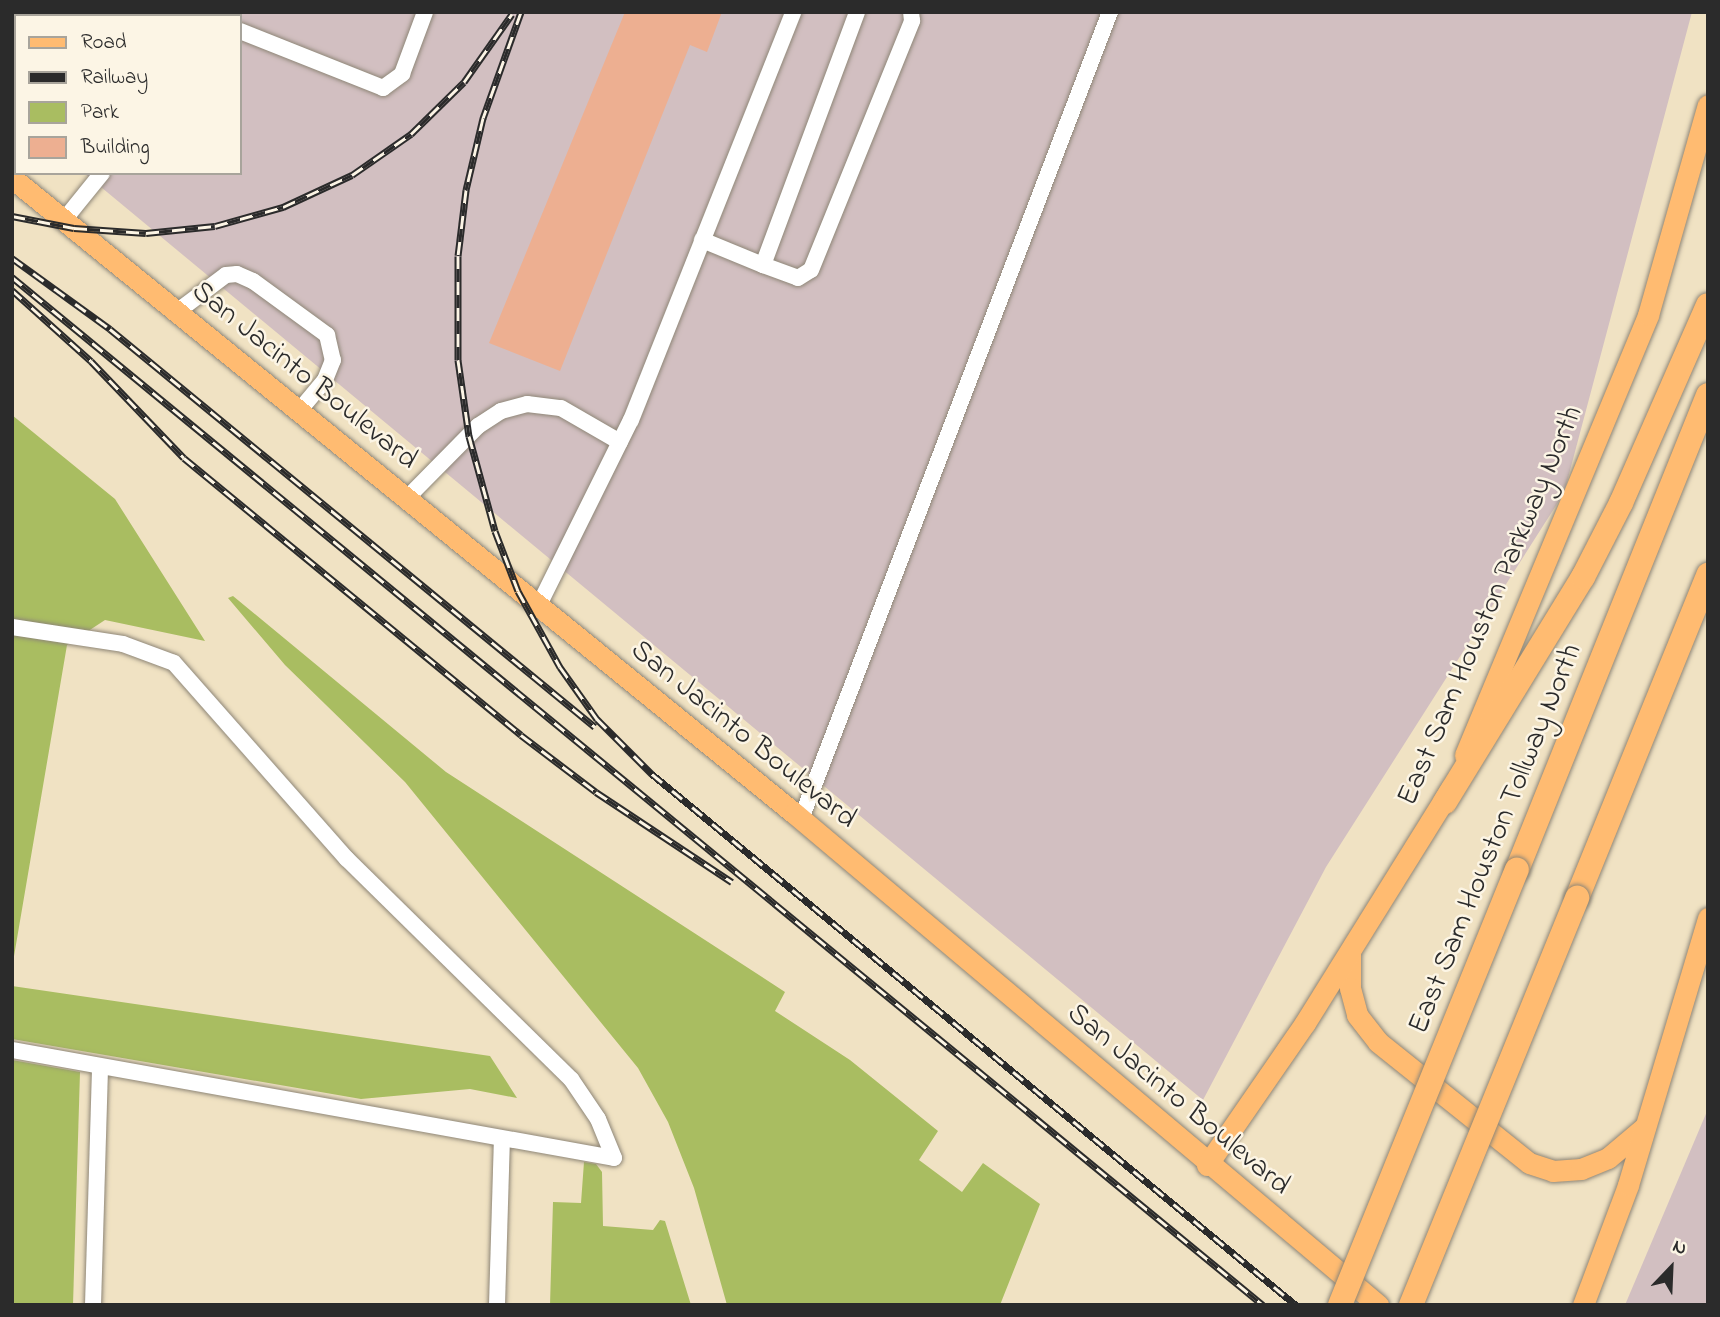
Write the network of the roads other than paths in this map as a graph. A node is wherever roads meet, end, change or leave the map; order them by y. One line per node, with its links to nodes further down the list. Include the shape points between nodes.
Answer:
1 (425, 12): 6 (street, via 402,74 383,88)
2 (793, 12): 11 (street)
3 (857, 12): 12 (street)
4 (911, 12): 12 (street, via 912,22 811,270 798,278)
5 (1110, 12): 23 (street)
6 (242, 32)
7 (1708, 105): 22 (main road, East Sam Houston Parkway North, via 1648,315)
8 (100, 175): 10 (street)
9 (12, 178): 10 (main road, San Jacinto Boulevard)
10 (64, 220): 14 (main road, San Jacinto Boulevard)
11 (702, 240): 12 (street); 17 (street)
12 (763, 265)
13 (1708, 305): 22 (highway, via 1639,465 1584,577)
14 (178, 311): 16 (main road, San Jacinto Boulevard); 16 (street, via 226,275 237,274 327,335 333,360 325,380)
15 (1708, 395): 33 (highway, East Sam Houston Tollway North, bridge)
16 (300, 410): 18 (main road, San Jacinto Boulevard)
17 (620, 442): 18 (street, via 561,408 527,404 501,411 478,426); 20 (street)
18 (407, 498): 20 (main road, San Jacinto Boulevard)
19 (1708, 575): 35 (highway, bridge)
20 (538, 607): 23 (main road, San Jacinto Boulevard)
21 (12, 627): 29 (street, via 122,644 174,663 347,859 571,1079 598,1119 614,1158)
22 (1445, 802): 25 (main road, East Sam Houston Parkway North)
23 (801, 819): 30 (main road, San Jacinto Boulevard)
24 (1708, 918): 28 (main road)
25 (1350, 952): 28 (main road, via 1350,988 1357,1015 1377,1042 1529,1163 1553,1171 1581,1169 1608,1158); 30 (main road, East Sam Houston Parkway North)
26 (12, 1050): 27 (street)
27 (100, 1068): 29 (street); 31 (street)
28 (1645, 1128): 36 (main road)
29 (502, 1140): 32 (street)
30 (1207, 1165): 34 (main road, San Jacinto Boulevard)
31 (93, 1305)
32 (497, 1305)
33 (1340, 1305)
34 (1378, 1305)
35 (1411, 1305)
36 (1583, 1305)

